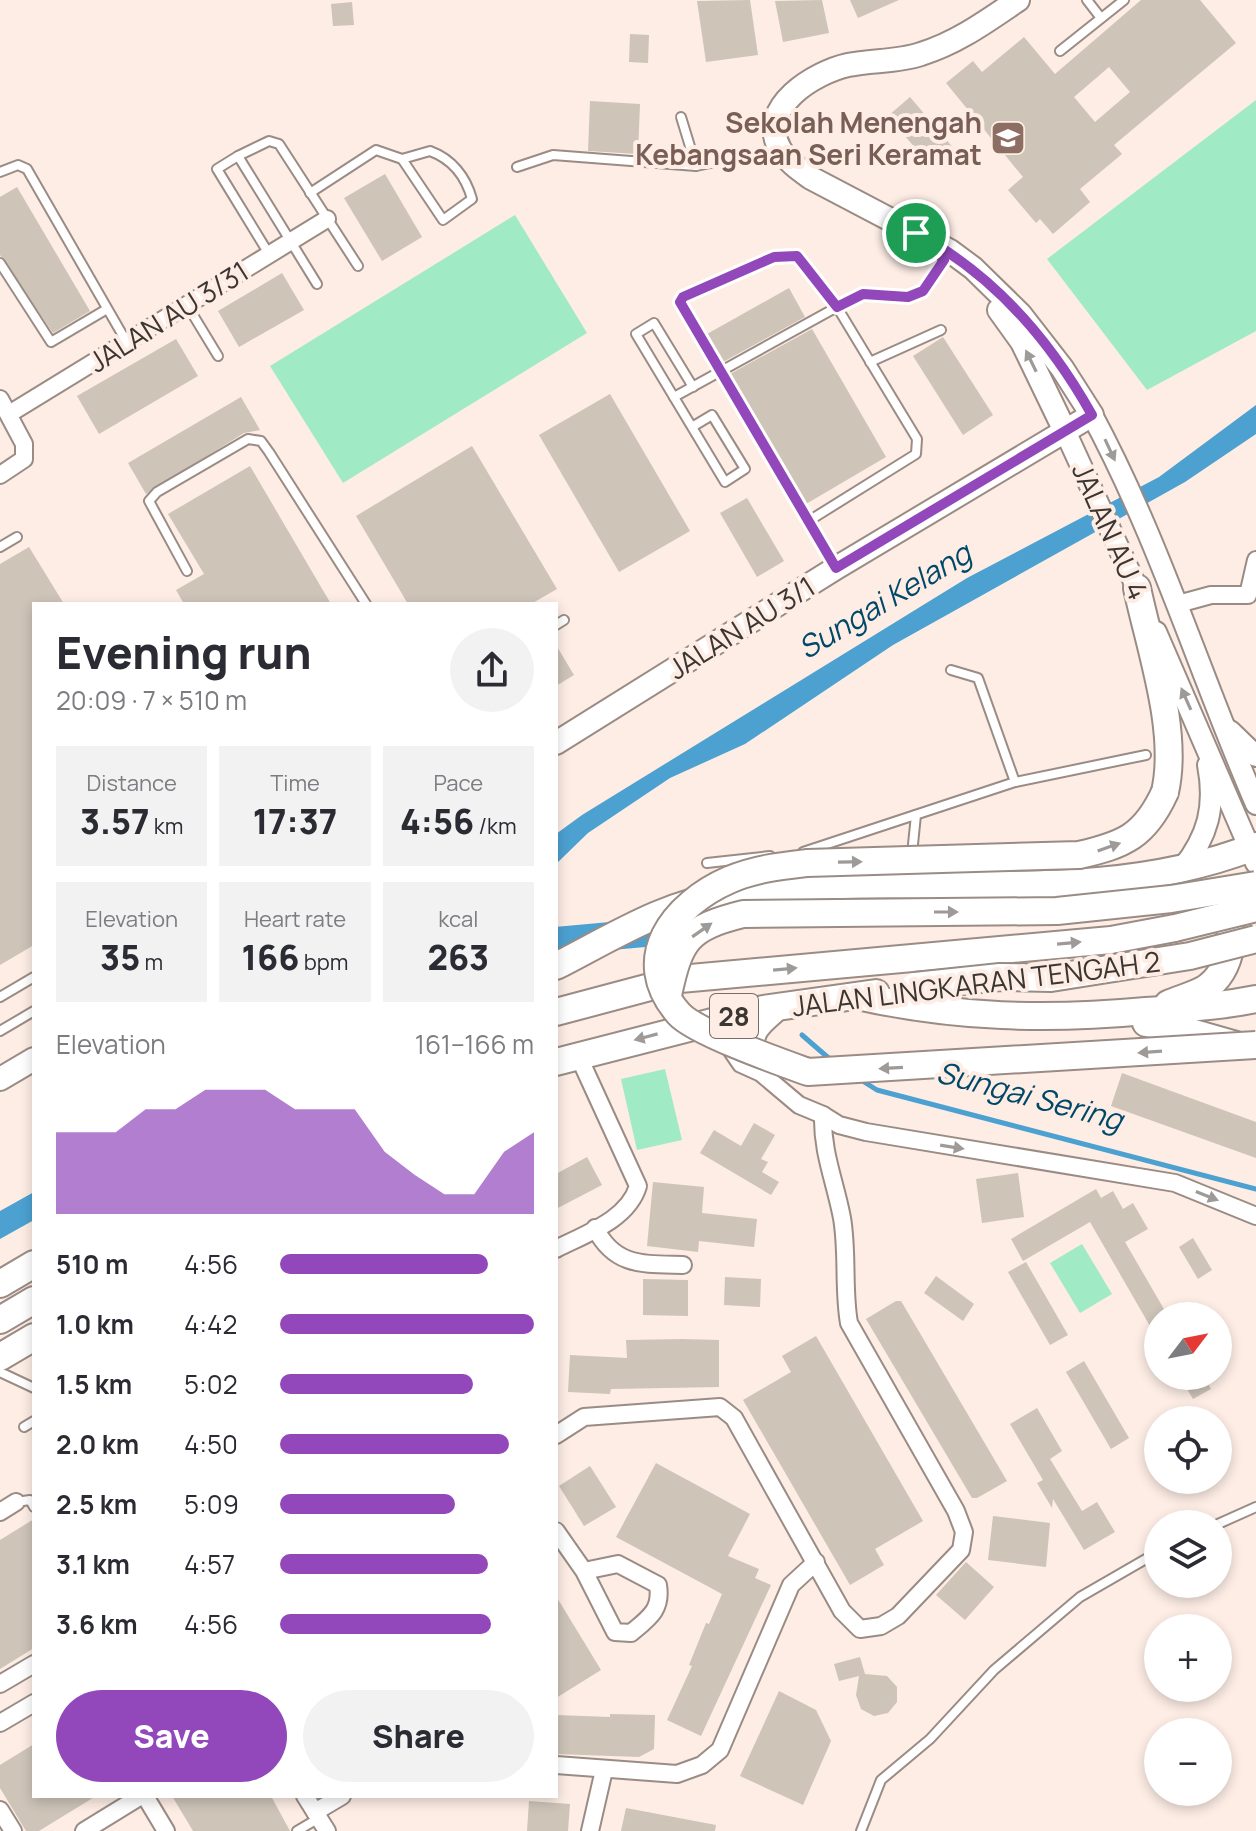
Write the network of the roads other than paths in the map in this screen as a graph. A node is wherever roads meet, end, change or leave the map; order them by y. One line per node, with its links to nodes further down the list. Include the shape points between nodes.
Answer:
1 (1018, 0): 7 (main road, via 946,45 919,55 846,66 809,82 779,112)
2 (1087, 0): 4 (lane)
3 (1124, 0): 4 (lane)
4 (1101, 18): 5 (lane)
5 (1060, 51)
6 (681, 117): 10 (lane)
7 (780, 148): 10 (lane); 17 (main road, JALAN AU 4, via 811,178 916,233)
8 (238, 156): 13 (lane, via 269,141 279,144); 15 (lane); 16 (lane, via 217,169)
9 (402, 159): 9 (lane, via 443,220 472,199 469,186 447,157 430,151); 13 (lane, via 376,150)
10 (696, 166): 11 (lane, via 553,155)
11 (517, 167)
12 (0, 172): 23 (lane, via 18,165 27,169)
13 (310, 193): 14 (lane)
14 (327, 219): 15 (street, JALAN AU 3/31); 19 (lane)
15 (290, 241): 16 (street, JALAN AU 3/31); 20 (lane)
16 (269, 254): 21 (street, JALAN AU 3/31)
17 (947, 256): 22 (lane, via 923,291 908,297 863,294); 32 (main road, JALAN AU 4, via 1020,314); 34 (main road, JALAN AU 4, one-way to 17, via 1005,316)
18 (0, 263): 23 (lane, via 51,342)
19 (358, 266)
20 (317, 284)
21 (187, 305): 25 (street, JALAN AU 3/31); 26 (lane)
22 (837, 307): 27 (lane); 28 (lane); 28 (lane, via 797,256 774,257 683,297 680,302)
23 (107, 309): 25 (lane)
24 (941, 330): 27 (lane)
25 (126, 342): 31 (street, JALAN AU 3/31)
26 (218, 356)
27 (870, 362): 36 (lane, via 917,439 916,454)
28 (720, 372): 29 (lane); 36 (lane)
29 (693, 387): 30 (lane); 30 (lane, via 654,323 636,334)
30 (674, 397): 33 (lane)
31 (4, 407): 35 (street, via 24,444 24,459)
32 (1092, 415): 34 (main road, JALAN AU 3/1); 45 (street, JALAN AU 4, one-way to 45)
33 (692, 427): 33 (lane, via 725,482 745,469 712,415)
34 (1065, 431): 40 (main road, JALAN AU 3/1); 42 (street, JALAN AU 4)
35 (0, 475)
36 (807, 522): 40 (lane)
37 (17, 537): 38 (lane)
38 (0, 547)
39 (1256, 560): 43 (street)
40 (836, 568): 49 (main road, JALAN AU 3/1)
41 (187, 571): 44 (lane, via 149,501 248,439 261,441)
42 (1137, 588): 48 (street, JALAN AU 4, one-way to 42); 67 (highway, one-way to 42, bridge, via 656,964 661,941 676,918 706,891 732,878 807,863 1079,855 1134,837 1155,814 1171,767)
43 (1252, 595): 45 (street, via 1211,595)
44 (365, 602)
45 (1178, 604): 47 (street, JALAN AU 4)
46 (951, 670): 52 (lane, via 978,678)
47 (1219, 720): 51 (street); 53 (street, JALAN AU 4)
48 (1204, 741): 56 (street, JALAN AU 4); 59 (street, via 1209,823)
49 (558, 742)
50 (1146, 755): 52 (lane)
51 (1256, 756)
52 (1015, 782): 54 (lane)
53 (1256, 804)
54 (916, 815): 55 (lane); 62 (lane)
55 (796, 852)
56 (1254, 852): 59 (highway)
57 (781, 854): 58 (lane)
58 (707, 863)
59 (1182, 869): 60 (highway)
60 (1151, 876): 62 (highway, via 1044,886); 73 (highway, via 1203,888 1220,903 1231,934 1227,961 1214,982)
61 (1256, 885): 67 (highway, one-way to 61, bridge, via 677,953 698,930 743,914 1057,911)
62 (909, 886): 65 (highway, bridge, via 725,894 655,916)
63 (1256, 908): 72 (highway, JALAN LINGKARAN TENGAH 2 / 28, one-way to 63, bridge, via 680,979 1111,940)
64 (1256, 939): 68 (highway, JALAN LINGKARAN TENGAH 2 / 28, bridge, via 1190,956 1051,978 1000,977)
65 (558, 965)
66 (32, 978): 69 (lane)
67 (668, 995): 78 (highway, one-way to 67, bridge, via 808,1072 681,1016)
68 (858, 996): 71 (highway, JALAN LINGKARAN TENGAH 2 / 28); 75 (highway, via 971,1015)
69 (0, 997)
70 (1256, 999): 73 (highway, via 1209,1009)
71 (784, 1007): 76 (highway, JALAN LINGKARAN TENGAH 2 / 28); 82 (street, via 754,1039)
72 (558, 1011)
73 (1150, 1011): 75 (highway)
74 (32, 1012): 77 (lane)
75 (1092, 1017): 79 (highway, via 1180,1029 1236,1045)
76 (684, 1027): 80 (highway, JALAN LINGKARAN TENGAH 2 / 28, one-way to 80); 82 (street, via 729,1044 741,1064)
77 (0, 1031)
78 (1256, 1045)
79 (1256, 1057)
80 (567, 1059): 86 (street, via 638,1186 634,1201)
81 (32, 1060): 83 (main road)
82 (761, 1073): 84 (street, via 799,1105)
83 (0, 1079)
84 (823, 1115): 85 (street, one-way to 85, via 866,1132 1175,1183); 107 (street, via 822,1146 842,1221 849,1323 964,1532 961,1550 898,1616 881,1626 860,1629 842,1611)
85 (1256, 1216)
86 (595, 1228): 87 (street); 89 (street, via 604,1246 624,1260)
87 (558, 1248)
88 (32, 1265): 90 (highway)
89 (683, 1265)
90 (0, 1284)
91 (32, 1301): 92 (highway)
92 (0, 1320)
93 (32, 1338): 94 (highway)
94 (0, 1357)
95 (0, 1372): 96 (lane)
96 (32, 1387)
97 (32, 1422): 98 (lane)
98 (24, 1427)
99 (558, 1434): 107 (street, via 584,1417 720,1407 734,1418)
100 (16, 1502): 101 (lane); 103 (street)
101 (32, 1504)
102 (1256, 1507): 104 (lane)
103 (0, 1512)
104 (1232, 1518)
105 (558, 1534): 108 (street)
106 (1144, 1560): 126 (lane, via 1080,1597 994,1670 930,1739 881,1780)
107 (816, 1562): 114 (street, via 791,1585 720,1750 702,1765 677,1774)
108 (584, 1571): 108 (street, via 615,1632 631,1633 655,1613 661,1599 658,1585 618,1564)
109 (32, 1665): 110 (street)
110 (0, 1684)
111 (32, 1704): 112 (street)
112 (0, 1723)
113 (558, 1765): 114 (street)
114 (604, 1770): 125 (street)
115 (140, 1798): 122 (street)
116 (144, 1798): 123 (street)
117 (306, 1798): 120 (street)
118 (340, 1798): 120 (street)
119 (0, 1810): 121 (street)
120 (320, 1820): 124 (lane)
121 (13, 1831)
122 (84, 1831)
123 (166, 1831)
124 (297, 1831)
125 (590, 1831)
126 (861, 1831)

